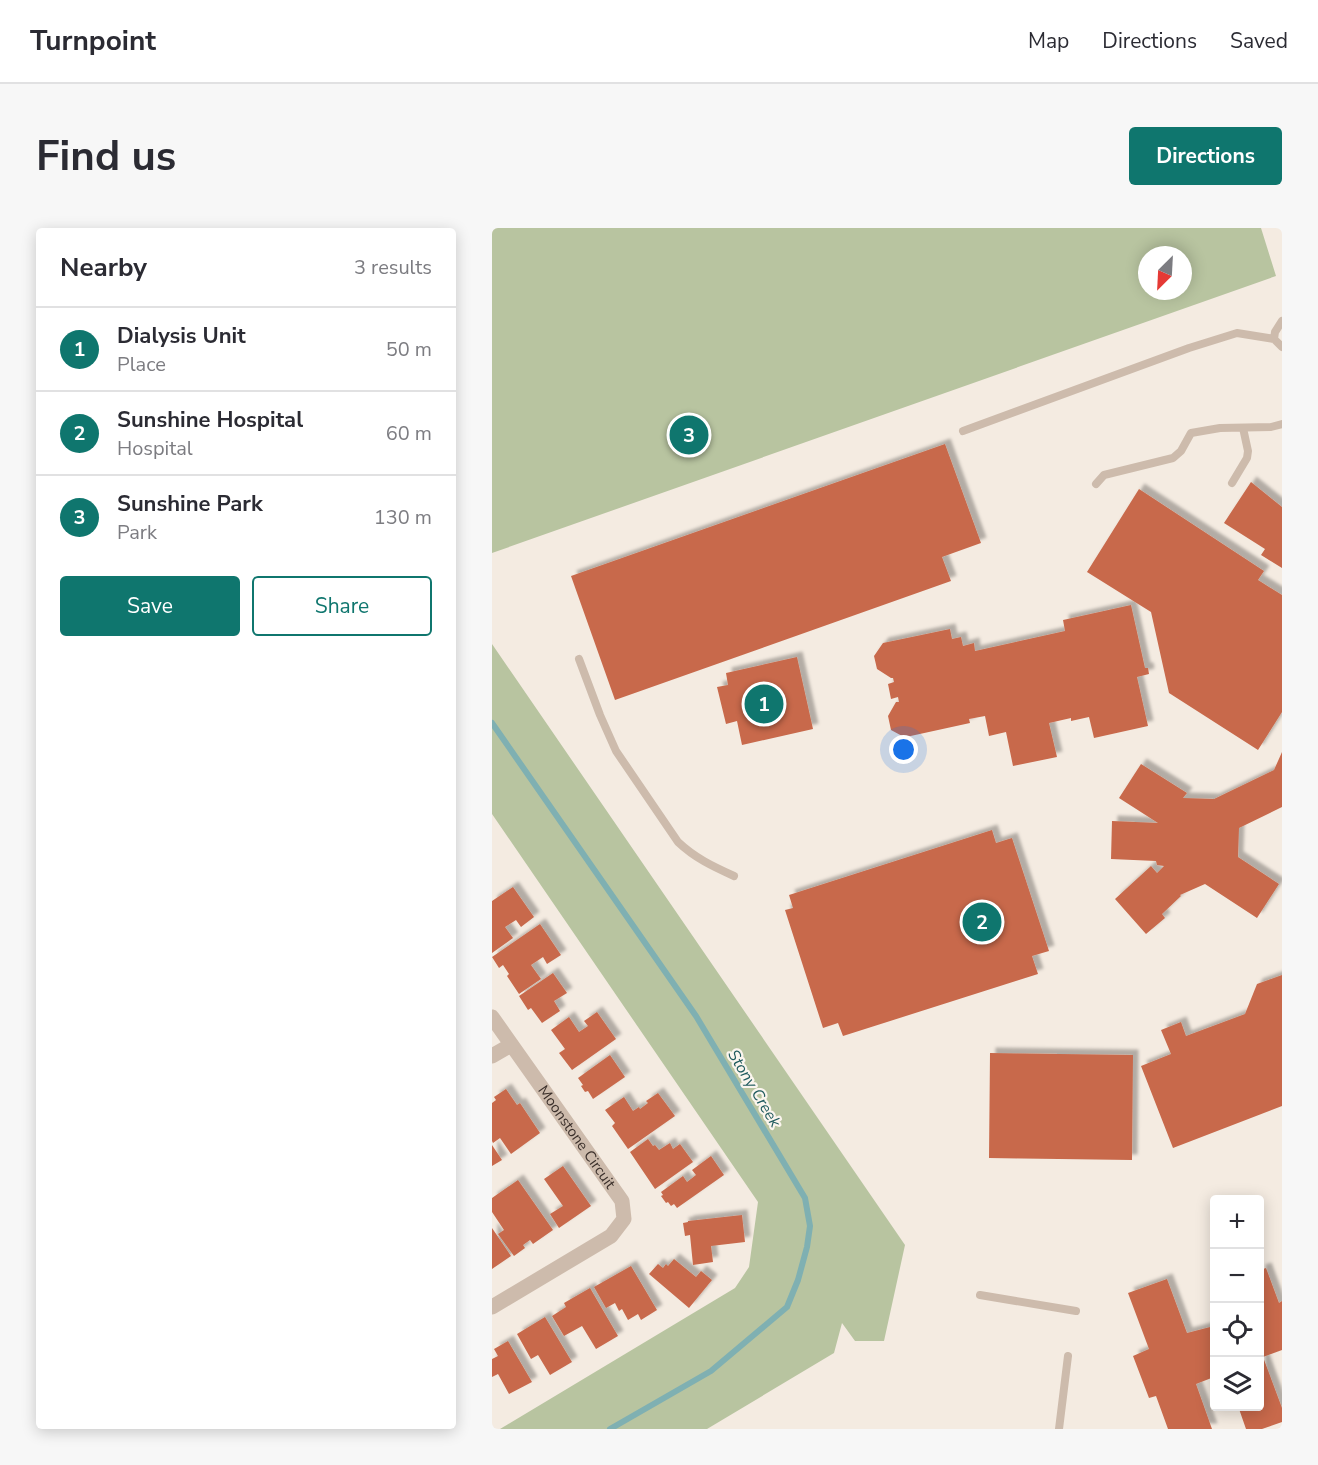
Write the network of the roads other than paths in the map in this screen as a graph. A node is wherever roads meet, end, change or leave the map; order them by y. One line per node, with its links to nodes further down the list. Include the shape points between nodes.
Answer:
1 (1282, 321): 2 (lane)
2 (1274, 339): 3 (lane); 6 (lane, via 1237,333)
3 (1282, 347)
4 (1282, 424): 5 (lane)
5 (1243, 428): 7 (lane, via 1247,458); 8 (lane, via 1191,433 1173,458 1104,475)
6 (963, 430)
7 (1232, 483)
8 (1096, 484)
9 (579, 659): 10 (lane, via 616,751 678,842 707,864)
10 (734, 876)
11 (492, 1017): 12 (street, Moonstone Circuit)
12 (511, 1045): 13 (street); 15 (street, Moonstone Circuit, via 622,1201 624,1219 611,1236)
13 (492, 1056)
14 (980, 1295): 16 (lane)
15 (492, 1307)
16 (1076, 1311)
17 (1068, 1356): 18 (lane)
18 (1059, 1429)

